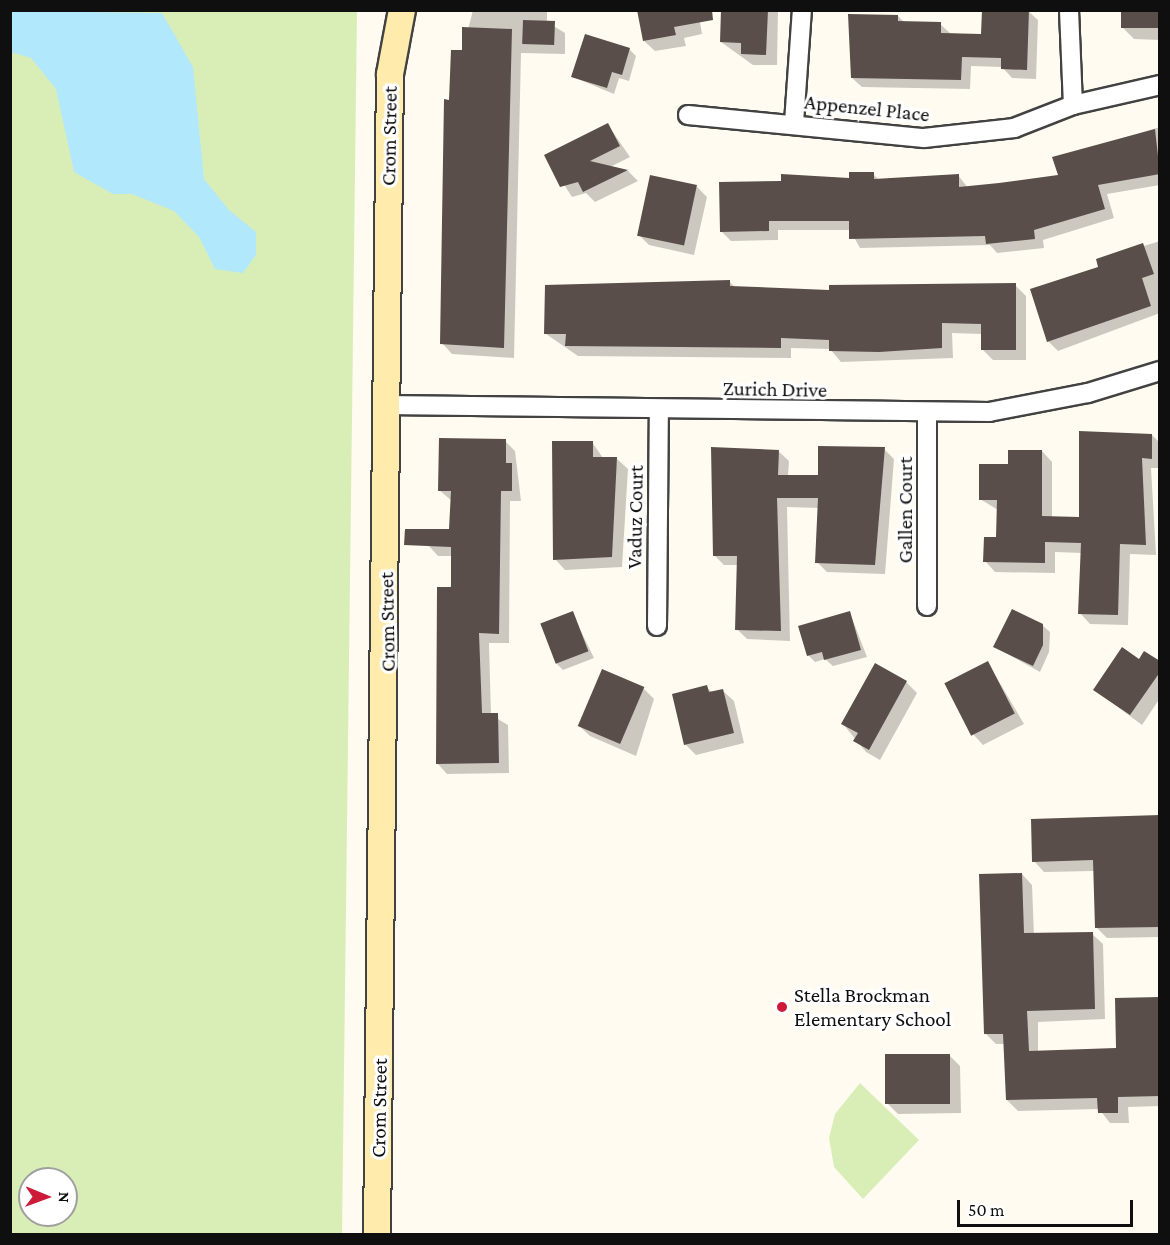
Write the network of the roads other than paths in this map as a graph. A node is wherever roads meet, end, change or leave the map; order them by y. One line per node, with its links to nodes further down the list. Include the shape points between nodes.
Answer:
1 (402, 10): 9 (street, Crom Street, via 390,75)
2 (802, 10): 7 (street)
3 (1070, 10): 5 (street)
4 (1160, 85): 5 (street, Appenzel Place)
5 (1073, 105): 7 (street, Appenzel Place, via 1014,128 924,138)
6 (688, 115): 7 (street, Appenzel Place)
7 (794, 123)
8 (1160, 371): 11 (street, Zurich Drive, via 1077,395 989,412)
9 (384, 405): 10 (street, Zurich Drive); 14 (street, Crom Street, via 387,663)
10 (659, 410): 11 (street, Zurich Drive); 13 (street, Vaduz Court)
11 (927, 414): 12 (street, Gallen Court)
12 (927, 606)
13 (657, 626)
14 (377, 1234)

